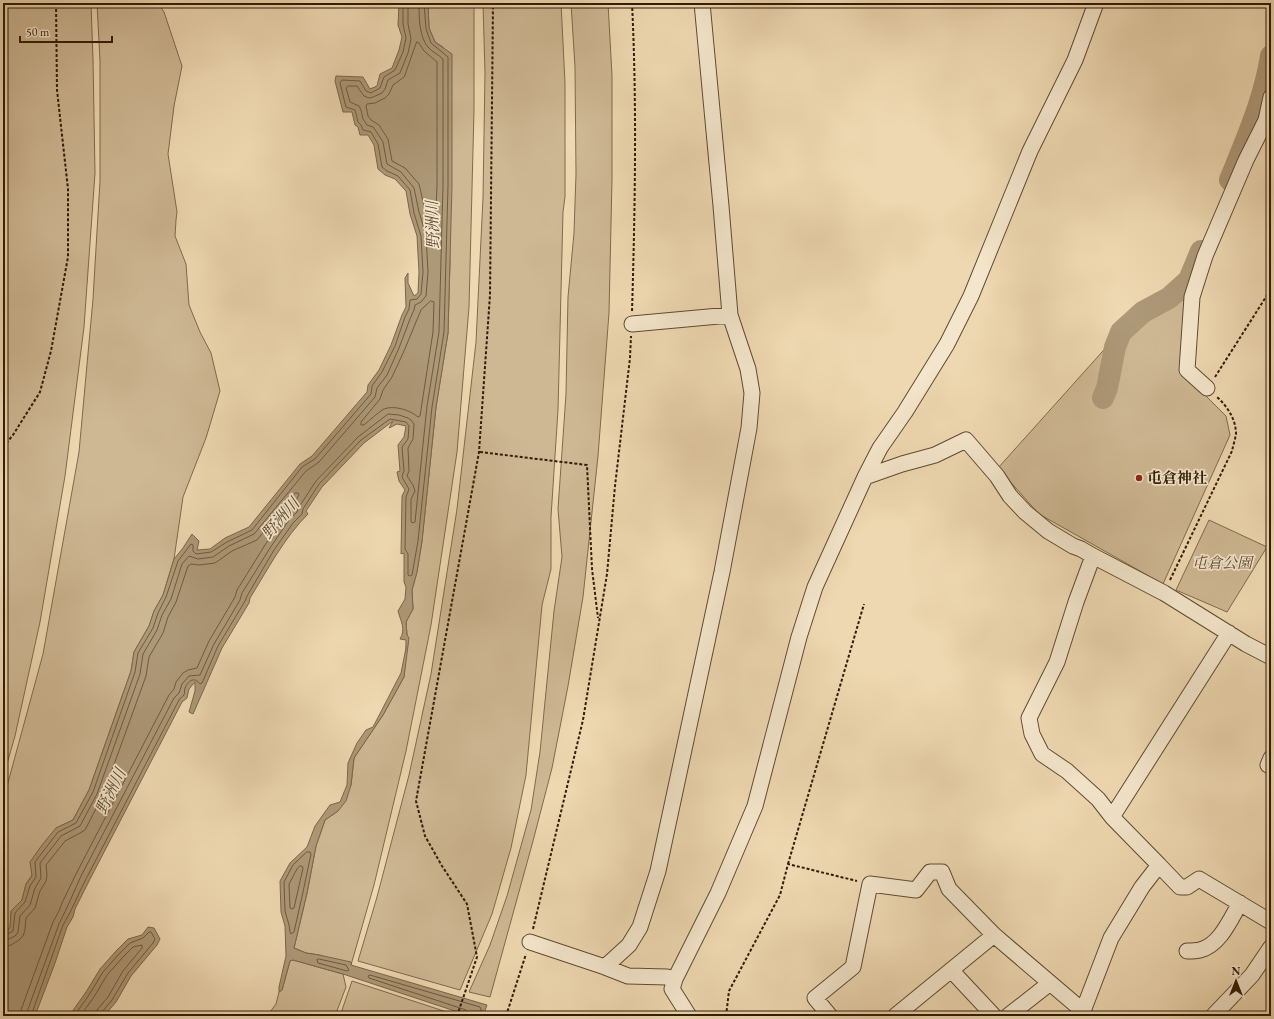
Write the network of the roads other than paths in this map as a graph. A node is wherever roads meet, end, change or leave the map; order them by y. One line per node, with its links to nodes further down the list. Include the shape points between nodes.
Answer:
1 (702, 3): 4 (street)
2 (1096, 3): 7 (street, via 1075,60 1030,151 971,296 947,344 880,448)
3 (1271, 97): 6 (street, via 1266,120 1246,160 1192,296 1187,370)
4 (730, 315): 5 (street); 19 (street, via 748,369 752,393 749,428 722,572 658,871 640,927 629,945)
5 (632, 324)
6 (1207, 388)
7 (866, 477): 8 (street, via 935,455 966,440 1025,512 1048,531); 21 (street, via 815,586 799,637 755,806 718,893)
8 (1093, 556): 9 (street, via 1164,593); 11 (street, via 1057,662 1029,718 1032,734 1042,754 1067,771 1098,799)
9 (1229, 633): 10 (street); 11 (street)
10 (1271, 657)
11 (1112, 817): 12 (street)
12 (1158, 865): 13 (street, via 1180,887 1187,887 1199,879); 24 (street, via 1111,938)
13 (1240, 904): 14 (street); 18 (street, via 1218,940 1199,951)
14 (1271, 922)
15 (994, 935): 20 (street); 22 (street); 26 (street, via 949,889 942,872 930,872 916,890 870,884 852,967 815,998)
16 (530, 942): 19 (street)
17 (1271, 947): 29 (street, via 1252,975)
18 (1187, 951)
19 (604, 967): 21 (street, via 628,976)
20 (951, 970): 23 (street); 27 (street)
21 (675, 979): 25 (street, via 672,989)
22 (1050, 983): 24 (street); 28 (street)
23 (904, 1013)
24 (1084, 1014)
25 (689, 1016)
26 (830, 1016)
27 (994, 1016)
28 (1008, 1016)
29 (1213, 1016)

